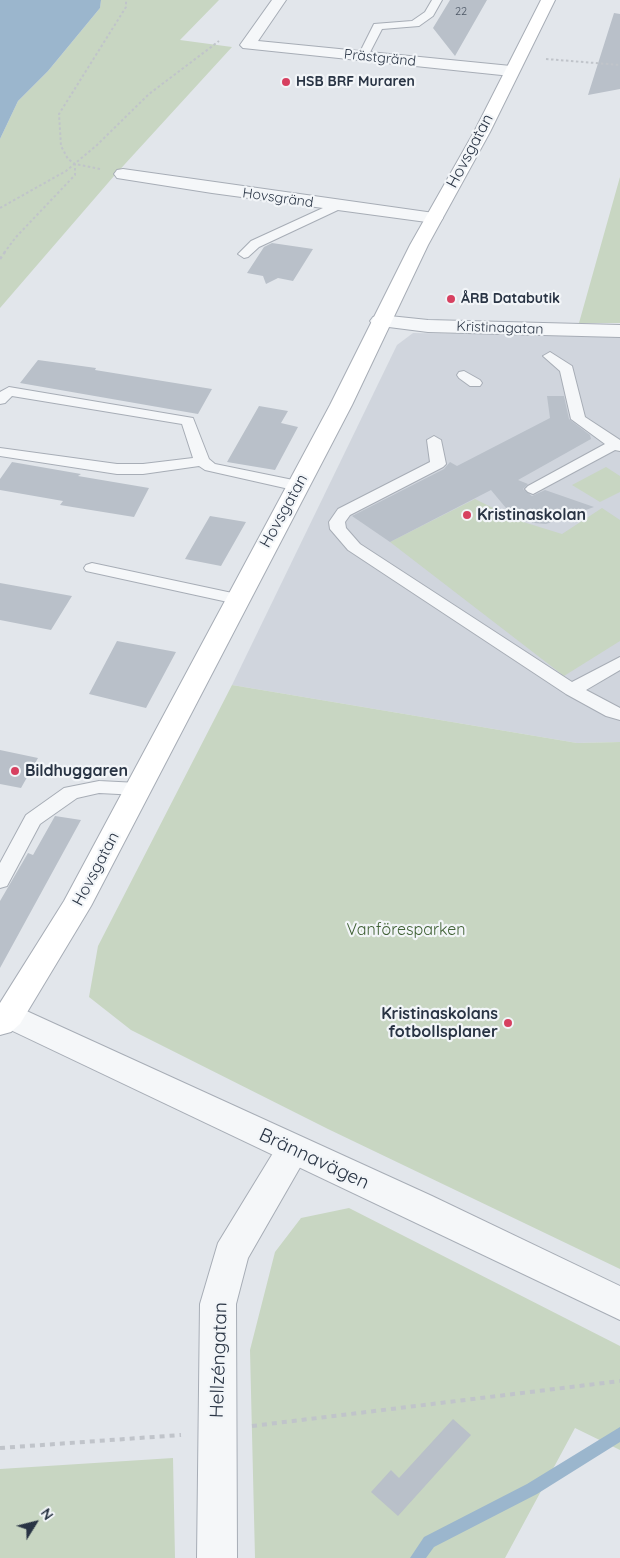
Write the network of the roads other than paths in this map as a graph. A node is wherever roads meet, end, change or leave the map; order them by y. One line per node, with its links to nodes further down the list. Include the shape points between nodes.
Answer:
1 (279, 0): 4 (street, Prästgränd, via 248,45)
2 (437, 0): 4 (lane, via 429,14 415,24 378,26)
3 (548, 0): 5 (main road, Hovsgatan)
4 (363, 56): 5 (street, Prästgränd)
5 (515, 64): 8 (main road, Hovsgatan)
6 (123, 174): 7 (street, Hovsgränd)
7 (336, 206): 8 (street, Hovsgränd); 9 (lane, via 280,231)
8 (434, 218): 10 (main road, Hovsgatan)
9 (244, 254)
10 (380, 321): 11 (street, Kristinagatan, via 428,326); 18 (main road, Hovsgatan)
11 (620, 331)
12 (550, 356): 15 (lane, via 567,369 578,419)
13 (0, 400): 17 (lane, via 10,391 188,421)
14 (434, 440): 23 (lane, via 438,464 344,512 337,522 338,529 354,546)
15 (618, 446): 19 (lane)
16 (0, 452): 17 (lane, via 117,469)
17 (202, 461): 18 (lane, via 210,466)
18 (298, 486): 21 (main road, Hovsgatan)
19 (533, 489)
20 (92, 568): 21 (lane)
21 (238, 599): 25 (main road, Hovsgatan)
22 (620, 663): 23 (lane)
23 (572, 690): 24 (lane)
24 (620, 714)
25 (138, 789): 26 (lane, via 99,787 71,792 32,820); 27 (main road, Hovsgatan, via 76,906)
26 (0, 881)
27 (4, 1019): 28 (street, Brännavägen)
28 (292, 1150): 29 (street, Brännavägen, via 420,1207); 30 (street, Hellzéngatan, via 231,1254 218,1304)
29 (620, 1304)
30 (217, 1558)

